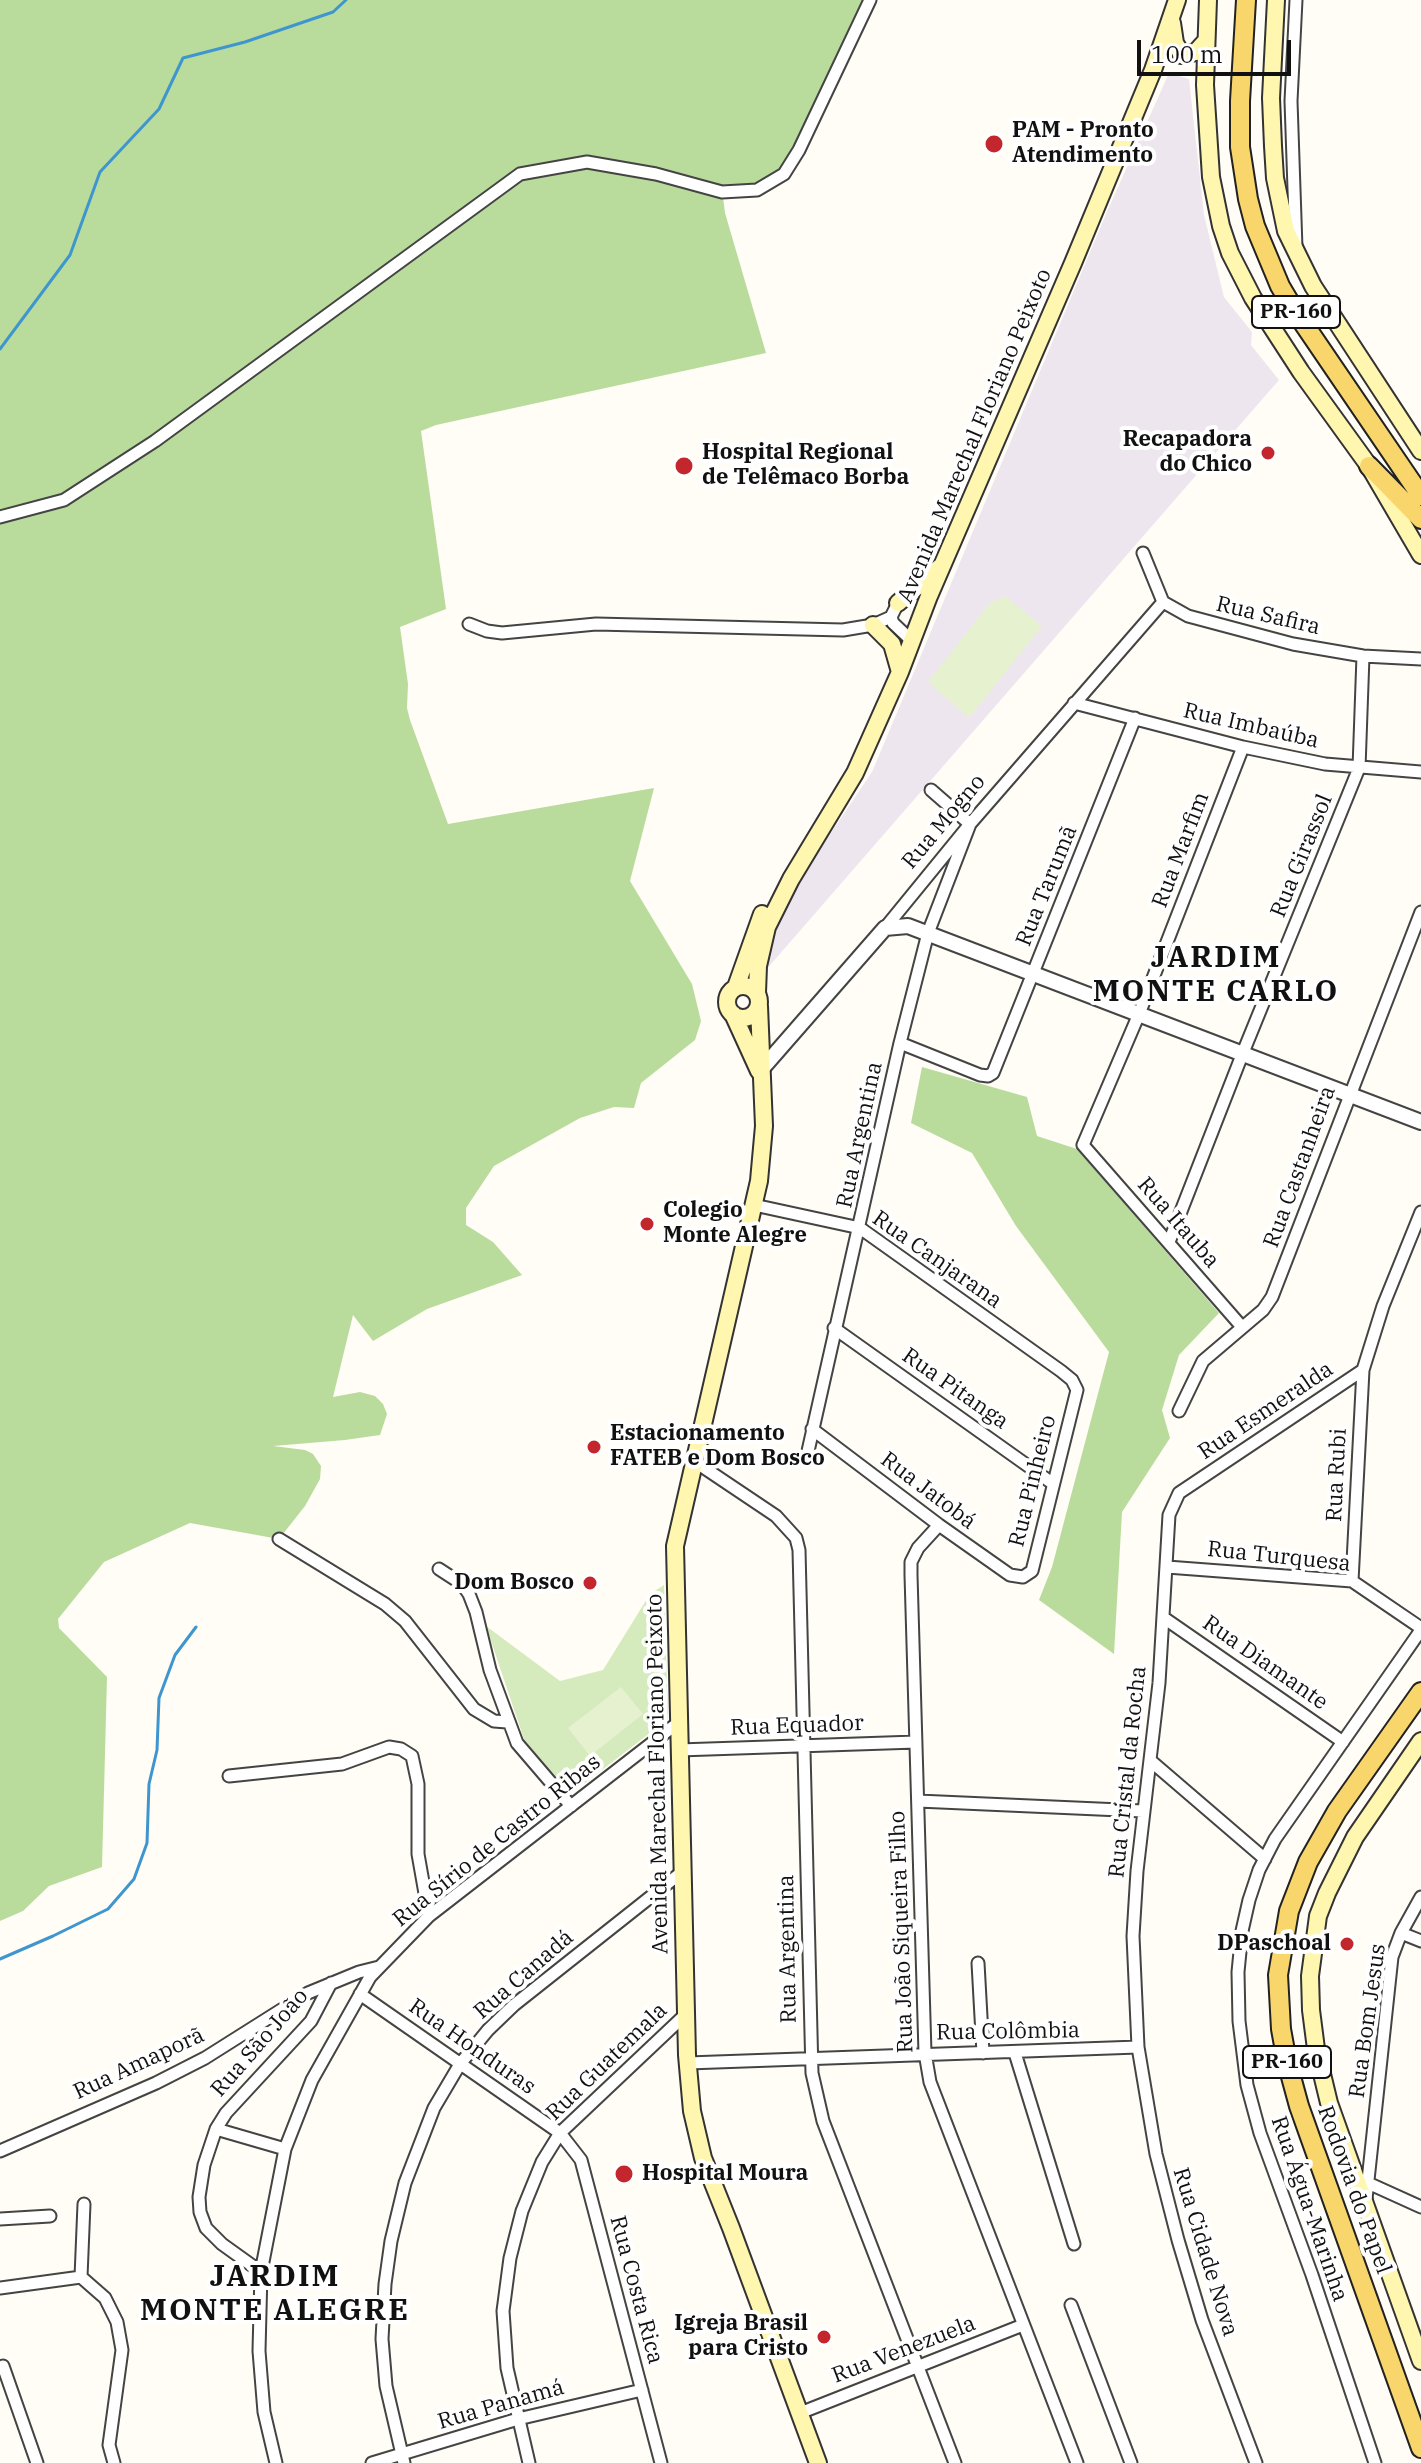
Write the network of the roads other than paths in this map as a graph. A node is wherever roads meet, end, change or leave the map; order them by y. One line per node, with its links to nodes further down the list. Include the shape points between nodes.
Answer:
1 (870, 0): 15 (street, via 784,174 757,190 722,192 587,162 520,174 142,449 64,500)
2 (1246, 0): 14 (main road, PR-160, via 1240,147 1255,226 1286,297)
3 (1276, 0): 11 (main road, via 1271,98 1275,178)
4 (1296, 0): 11 (street, via 1291,101)
5 (1205, 3): 7 (main road)
6 (1175, 5): 8 (main road, via 1173,34); 9 (main road, Avenida Marechal Floriano Peixoto)
7 (1206, 41): 8 (main road, via 1196,52); 10 (main road)
8 (1182, 55): 9 (main road); 10 (main road)
9 (1153, 70): 19 (main road, Avenida Marechal Floriano Peixoto)
10 (1205, 75): 13 (main road, via 1211,177 1230,253 1280,340)
11 (1295, 252): 12 (main road)
12 (1421, 451)
13 (1369, 466): 16 (main road); 18 (main road)
14 (1421, 496)
15 (0, 517)
16 (1421, 519)
17 (1143, 553): 21 (street)
18 (1421, 555)
19 (944, 564): 20 (main road, Avenida Marechal Floriano Peixoto); 22 (main road)
20 (929, 596): 22 (street, via 915,597); 25 (main road, Avenida Marechal Floriano Peixoto)
21 (1163, 602): 26 (street, Rua Safira, via 1188,616 1240,631); 29 (street, Rua Mogno)
22 (895, 610): 24 (street); 25 (street, via 893,623)
23 (469, 624): 24 (street, via 502,633 596,624 843,630)
24 (873, 625): 28 (main road, via 892,644)
25 (911, 640): 28 (main road, Avenida Marechal Floriano Peixoto)
26 (1363, 656): 27 (street, Rua Safira); 32 (street, Rua Girassol)
27 (1421, 659)
28 (900, 672): 36 (main road, Avenida Marechal Floriano Peixoto, via 855,773)
29 (1074, 703): 30 (street, Rua Imbaúba); 35 (street, Rua Mogno)
30 (1135, 718): 31 (street, Rua Imbaúba); 40 (street, Rua Tarumã)
31 (1243, 747): 32 (street, Rua Imbaúba); 44 (street, Rua Marfim)
32 (1359, 768): 33 (street, Rua Imbaúba); 47 (street, Rua Girassol)
33 (1421, 772)
34 (931, 790): 35 (street)
35 (970, 824): 38 (street, Rua Mogno); 39 (street, Rua Argentina)
36 (791, 879): 41 (main road, Avenida Marechal Floriano Peixoto, via 761,917); 42 (main road, Avenida Marechal Floriano Peixoto, via 764,937)
37 (1421, 912): 49 (street, Rua Castanheira)
38 (885, 928): 39 (street, via 908,926); 48 (street, Rua Mogno)
39 (928, 933): 40 (street); 46 (street, Rua Argentina)
40 (1034, 973): 44 (street); 46 (street, Rua Tarumã, via 996,1069 988,1076)
41 (736, 987): 42 (main road, via 750,987); 43 (main road, via 728,998)
42 (758, 1005): 43 (main road, via 746,1018); 45 (main road); 48 (main road, Avenida Marechal Floriano Peixoto)
43 (733, 1014): 45 (main road, Avenida Marechal Floriano Peixoto)
44 (1139, 1014): 47 (street); 51 (street, Rua Marfim)
45 (743, 1039): 48 (main road, Avenida Marechal Floriano Peixoto)
46 (900, 1043): 54 (street, Rua Argentina)
47 (1242, 1055): 49 (street); 55 (street, Rua Girassol)
48 (760, 1071): 52 (main road, Avenida Marechal Floriano Peixoto, via 763,1137)
49 (1348, 1095): 50 (street); 56 (street, Rua Castanheira, via 1279,1281 1263,1310)
50 (1421, 1122)
51 (1083, 1145): 55 (street, Rua Itauba)
52 (754, 1205): 54 (street, Rua Canjarana); 63 (main road, Avenida Marechal Floriano Peixoto)
53 (1421, 1212): 58 (street, Rua Esmeralda)
54 (860, 1228): 57 (street, Rua Argentina); 59 (street, Rua Canjarana, via 1061,1371)
55 (1169, 1242): 56 (street, Rua Itauba)
56 (1242, 1327): 60 (street, Rua Castanheira, via 1203,1361)
57 (834, 1328): 61 (street, Rua Argentina); 64 (street, Rua Pitanga)
58 (1363, 1370): 65 (street, Rua Esmeralda); 71 (street, Rua Rubi)
59 (1077, 1390): 64 (street, Rua Pinheiro)
60 (1179, 1411)
61 (812, 1429): 62 (street, Rua Argentina); 66 (street, Rua Jatobá)
62 (806, 1460)
63 (694, 1461): 76 (main road, Avenida Marechal Floriano Peixoto, via 675,1546); 80 (street, Rua Argentina, via 776,1516 796,1538)
64 (1052, 1483): 70 (street, Rua Pinheiro, via 1032,1571)
65 (1173, 1502): 68 (street, Rua Cristal da Rocha)
66 (939, 1525): 70 (street, Rua Jatobá, via 1010,1575); 78 (street, Rua João Siqueira Filho, via 911,1562)
67 (279, 1539): 75 (street, via 385,1604 405,1621 474,1709)
68 (1167, 1567): 71 (street, Rua Turquesa); 72 (street, Rua Cristal da Rocha)
69 (439, 1569): 75 (street, via 469,1594)
70 (1023, 1577)
71 (1352, 1581): 73 (street, Rua Turquesa)
72 (1164, 1618): 79 (street, Rua Diamante); 82 (street, Rua Cristal da Rocha)
73 (1421, 1629): 79 (street, Rua Água-Marinha)
74 (1421, 1692): 128 (main road, Rodovia do Papel / PR-160, via 1337,1811 1308,1862 1289,1911 1278,1975 1281,2029 1299,2106)
75 (507, 1722): 85 (street, via 529,1760)
76 (679, 1722): 81 (main road, Avenida Marechal Floriano Peixoto); 85 (street, Rua Sírio de Castro Ribas)
77 (1421, 1741): 110 (main road, via 1340,1865 1318,1916 1314,1941 1310,1999 1316,2049)
78 (916, 1742): 80 (street, Rua Equador); 84 (street, Rua João Siqueira Filho)
79 (1343, 1742): 87 (street, Rua Água-Marinha)
80 (804, 1746): 81 (street, Rua Equador); 102 (street, Rua Argentina)
81 (679, 1750): 88 (main road, Avenida Marechal Floriano Peixoto)
82 (1152, 1762): 86 (street, Rua Cristal da Rocha); 87 (street)
83 (229, 1776): 90 (street, via 342,1764 389,1747 412,1756 418,1784 418,1854)
84 (918, 1801): 86 (street); 99 (street, Rua João Siqueira Filho)
85 (571, 1806): 90 (street, Rua Sírio de Castro Ribas)
86 (1143, 1811): 98 (street, Rua Cristal da Rocha, via 1133,1936)
87 (1265, 1859): 141 (street, Rua Água-Marinha, via 1249,1900 1238,1972 1247,2085)
88 (682, 1872): 97 (main road, Avenida Marechal Floriano Peixoto); 104 (street, Rua Canadá, via 514,2005)
89 (1421, 1897): 91 (street, Rua Bom Jesus)
90 (429, 1916): 94 (street, Rua Sírio de Castro Ribas)
91 (1401, 1933): 92 (street); 109 (street, Rua Bom Jesus, via 1390,1973)
92 (1421, 1941)
93 (978, 1963): 100 (street)
94 (379, 1966): 95 (street, Rua Amaporã); 96 (street, Rua Sírio de Castro Ribas)
95 (331, 1983): 105 (street, Rua São João, via 311,2021 243,2092); 108 (street, Rua Amaporã, via 193,2064)
96 (360, 1994): 104 (street, Rua Honduras); 107 (street, Rua Sírio de Castro Ribas, via 312,2080)
97 (686, 2014): 103 (main road, Avenida Marechal Floriano Peixoto); 106 (street, Rua Guatemala)
98 (1138, 2047): 101 (street, Rua Colômbia); 140 (street, Rua Cidade Nova, via 1156,2154 1178,2240)
99 (925, 2053): 100 (street, Rua Colômbia); 102 (street, Rua Colômbia); 120 (street, Rua João Siqueira Filho, via 930,2082)
100 (983, 2053): 101 (street, Rua Colômbia)
101 (1015, 2053): 115 (street)
102 (810, 2057): 103 (street, Rua Colômbia); 124 (street, Rua Argentina, via 823,2121)
103 (688, 2063): 126 (main road, Avenida Marechal Floriano Peixoto, via 703,2158)
104 (460, 2064): 106 (street, Rua Honduras); 129 (street, Rua Canadá, via 418,2146 391,2241 382,2339 386,2386)
105 (216, 2129): 107 (street, Rua São João); 116 (street, Rua São João, via 204,2165 200,2212 206,2228 222,2244)
106 (560, 2133): 125 (street, Rua Costa Rica, via 581,2160); 127 (street, Rua Guatemala, via 522,2211 510,2258 503,2311)
107 (285, 2149): 116 (street, Rua Sírio de Castro Ribas)
108 (0, 2151)
109 (1368, 2183): 110 (street, Rua Bom Jesus); 112 (street)
110 (1365, 2203): 121 (main road)
111 (84, 2204): 117 (street)
112 (1421, 2207)
113 (50, 2216): 114 (street)
114 (0, 2219)
115 (1074, 2244)
116 (261, 2272): 132 (street, Rua Sírio de Castro Ribas, via 259,2351 264,2412)
117 (81, 2277): 118 (street); 131 (street, via 105,2298 121,2334 109,2445)
118 (0, 2288)
119 (1071, 2305): 139 (street)
120 (1023, 2325): 124 (street, Rua Venezuela); 138 (street, Rua João Siqueira Filho)
121 (1417, 2339): 122 (main road)
122 (1421, 2361)
123 (1, 2365): 130 (street)
124 (918, 2367): 126 (street, Rua Venezuela); 137 (street, Rua Argentina)
125 (642, 2390): 127 (street, Rua Panamá); 135 (street, Rua Costa Rica)
126 (800, 2413): 136 (main road, Avenida Marechal Floriano Peixoto)
127 (518, 2419): 129 (street, Rua Panamá); 134 (street, Rua Guatemala)
128 (1421, 2448)
129 (403, 2459): 133 (street, Rua Panamá)
130 (37, 2463)
131 (114, 2463)
132 (276, 2463)
133 (372, 2463)
134 (529, 2463)
135 (661, 2463)
136 (818, 2463)
137 (955, 2463)
138 (1077, 2463)
139 (1131, 2463)
140 (1256, 2463)
141 (1375, 2463)

